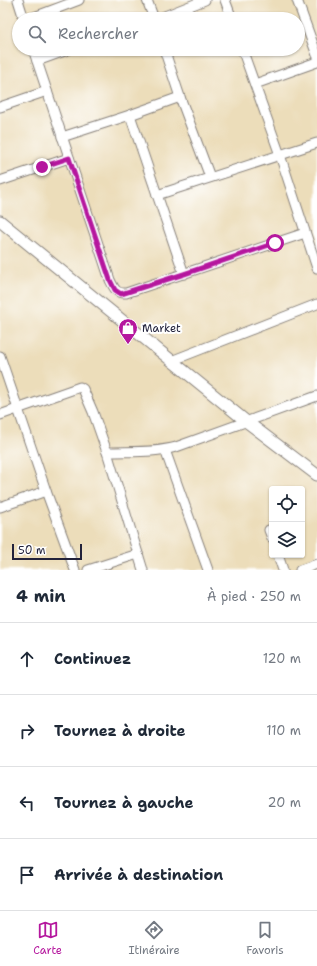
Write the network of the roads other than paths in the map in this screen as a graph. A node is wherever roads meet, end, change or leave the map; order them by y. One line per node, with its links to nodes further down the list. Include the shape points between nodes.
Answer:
1 (18, 0): 7 (street)
2 (79, 0): 8 (street)
3 (147, 0): 9 (street)
4 (205, 0): 10 (street)
5 (225, 0): 11 (street)
6 (297, 0): 12 (street)
7 (22, 12)
8 (47, 12)
9 (151, 12)
10 (175, 12)
11 (229, 12)
12 (301, 12)
13 (305, 22): 14 (street)
14 (317, 55)
15 (36, 56): 19 (street)
16 (49, 56): 19 (street)
17 (166, 56): 23 (street)
18 (245, 56): 21 (street)
19 (37, 60): 22 (street)
20 (317, 62): 21 (street)
21 (255, 84): 28 (street)
22 (47, 92): 24 (street); 26 (street)
23 (180, 97): 25 (street); 30 (street)
24 (0, 107)
25 (130, 116): 26 (street); 32 (street)
26 (62, 137): 29 (street)
27 (317, 143): 28 (street)
28 (280, 155): 30 (street); 34 (street)
29 (69, 158): 31 (street); 36 (street, via 110,280 118,292 126,293)
30 (210, 177): 32 (street)
31 (0, 181)
32 (157, 195): 36 (street)
33 (0, 222): 39 (street)
34 (305, 233): 35 (street); 36 (street)
35 (317, 268)
36 (184, 274)
37 (317, 304): 39 (street)
38 (0, 356): 41 (street)
39 (171, 361): 43 (street)
40 (317, 396): 43 (street)
41 (17, 409): 42 (street); 45 (street, via 82,388); 47 (street)
42 (0, 415)
43 (248, 422): 44 (street); 46 (street)
44 (165, 450): 45 (street); 55 (street)
45 (107, 452): 49 (street)
46 (317, 475)
47 (46, 491): 48 (street); 52 (street)
48 (0, 507)
49 (138, 554): 53 (street); 54 (street)
50 (279, 558): 56 (street)
51 (317, 564): 57 (street)
52 (75, 570)
53 (88, 570)
54 (143, 570)
55 (208, 570)
56 (283, 570)
57 (300, 570)

